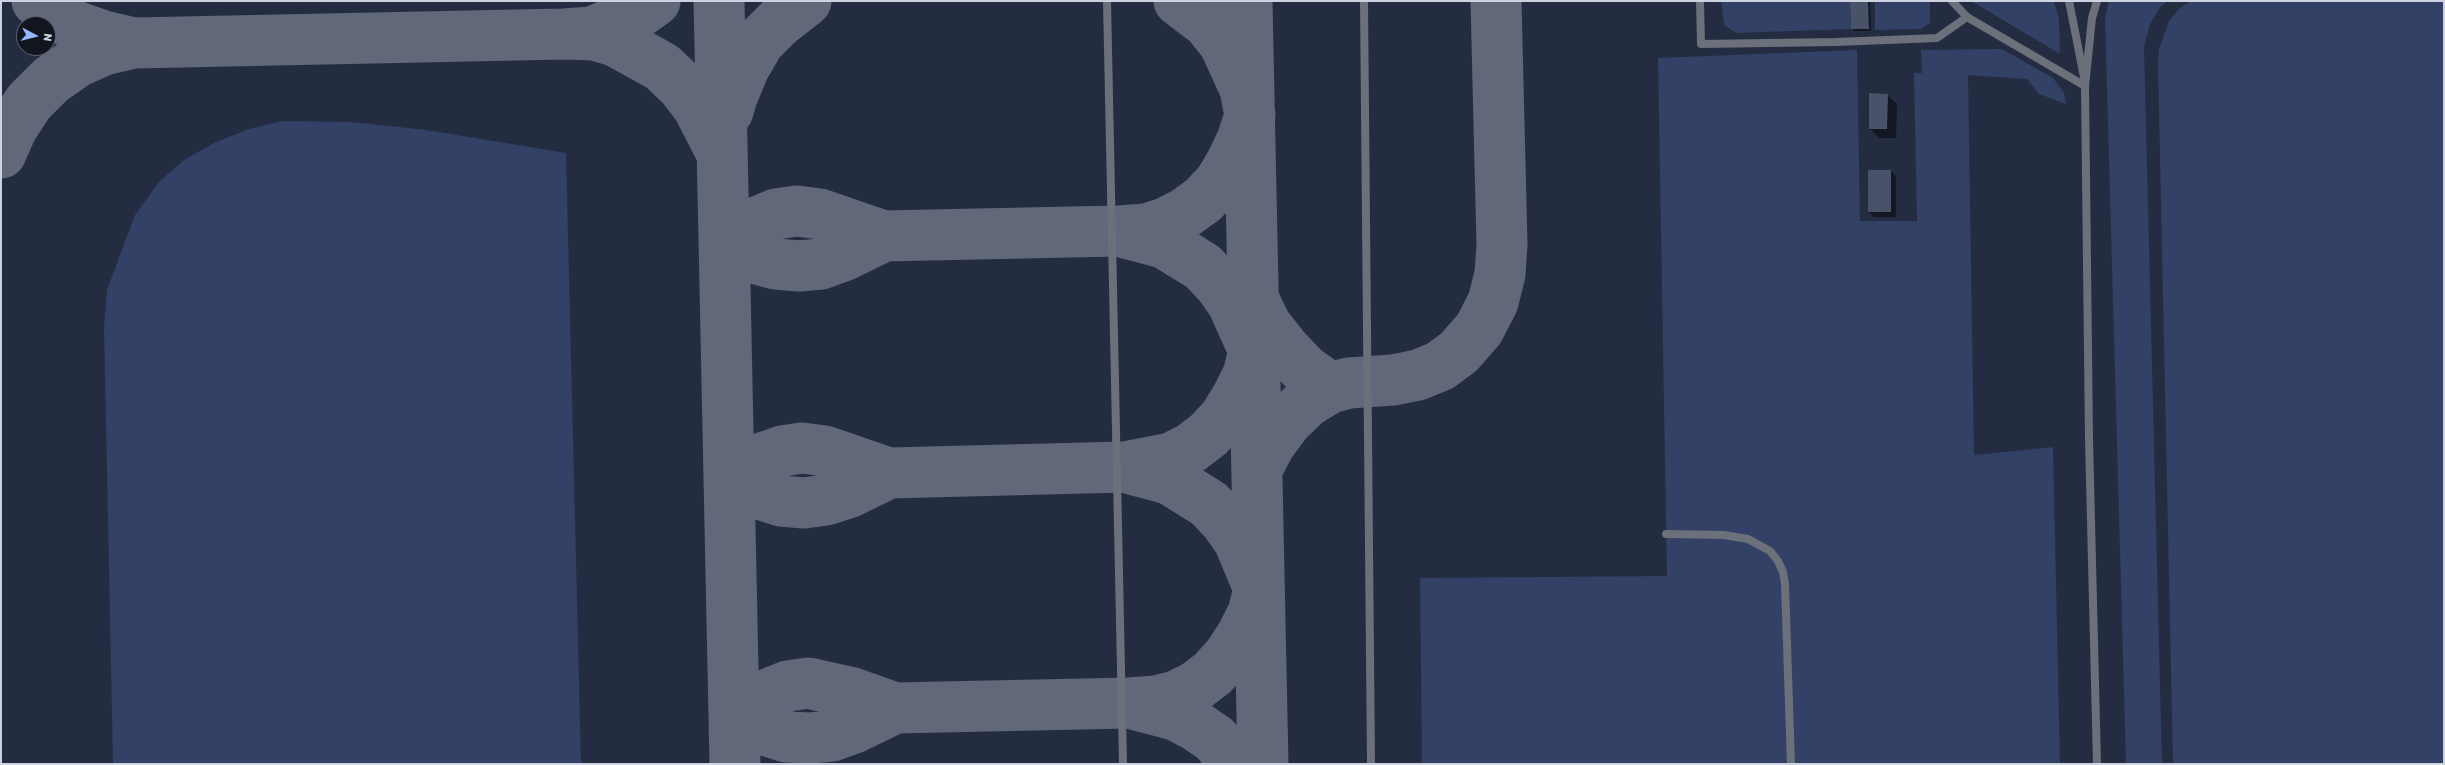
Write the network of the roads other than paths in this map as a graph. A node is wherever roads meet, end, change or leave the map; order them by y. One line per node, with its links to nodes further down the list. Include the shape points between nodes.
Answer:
1 (1107, 1): 10 (street)
2 (1364, 1): 11 (street)
3 (1700, 1): 7 (street, via 1701,44 1937,38)
4 (1952, 1): 7 (street)
5 (2069, 1): 8 (street)
6 (2097, 1): 8 (street, via 2092,18)
7 (1968, 17): 8 (street)
8 (2085, 86): 13 (street, via 2089,440)
9 (1666, 534): 12 (street, via 1724,535 1748,539 1770,551 1778,561 1785,584)
10 (1124, 764)
11 (1371, 764)
12 (1791, 764)
13 (2097, 764)

